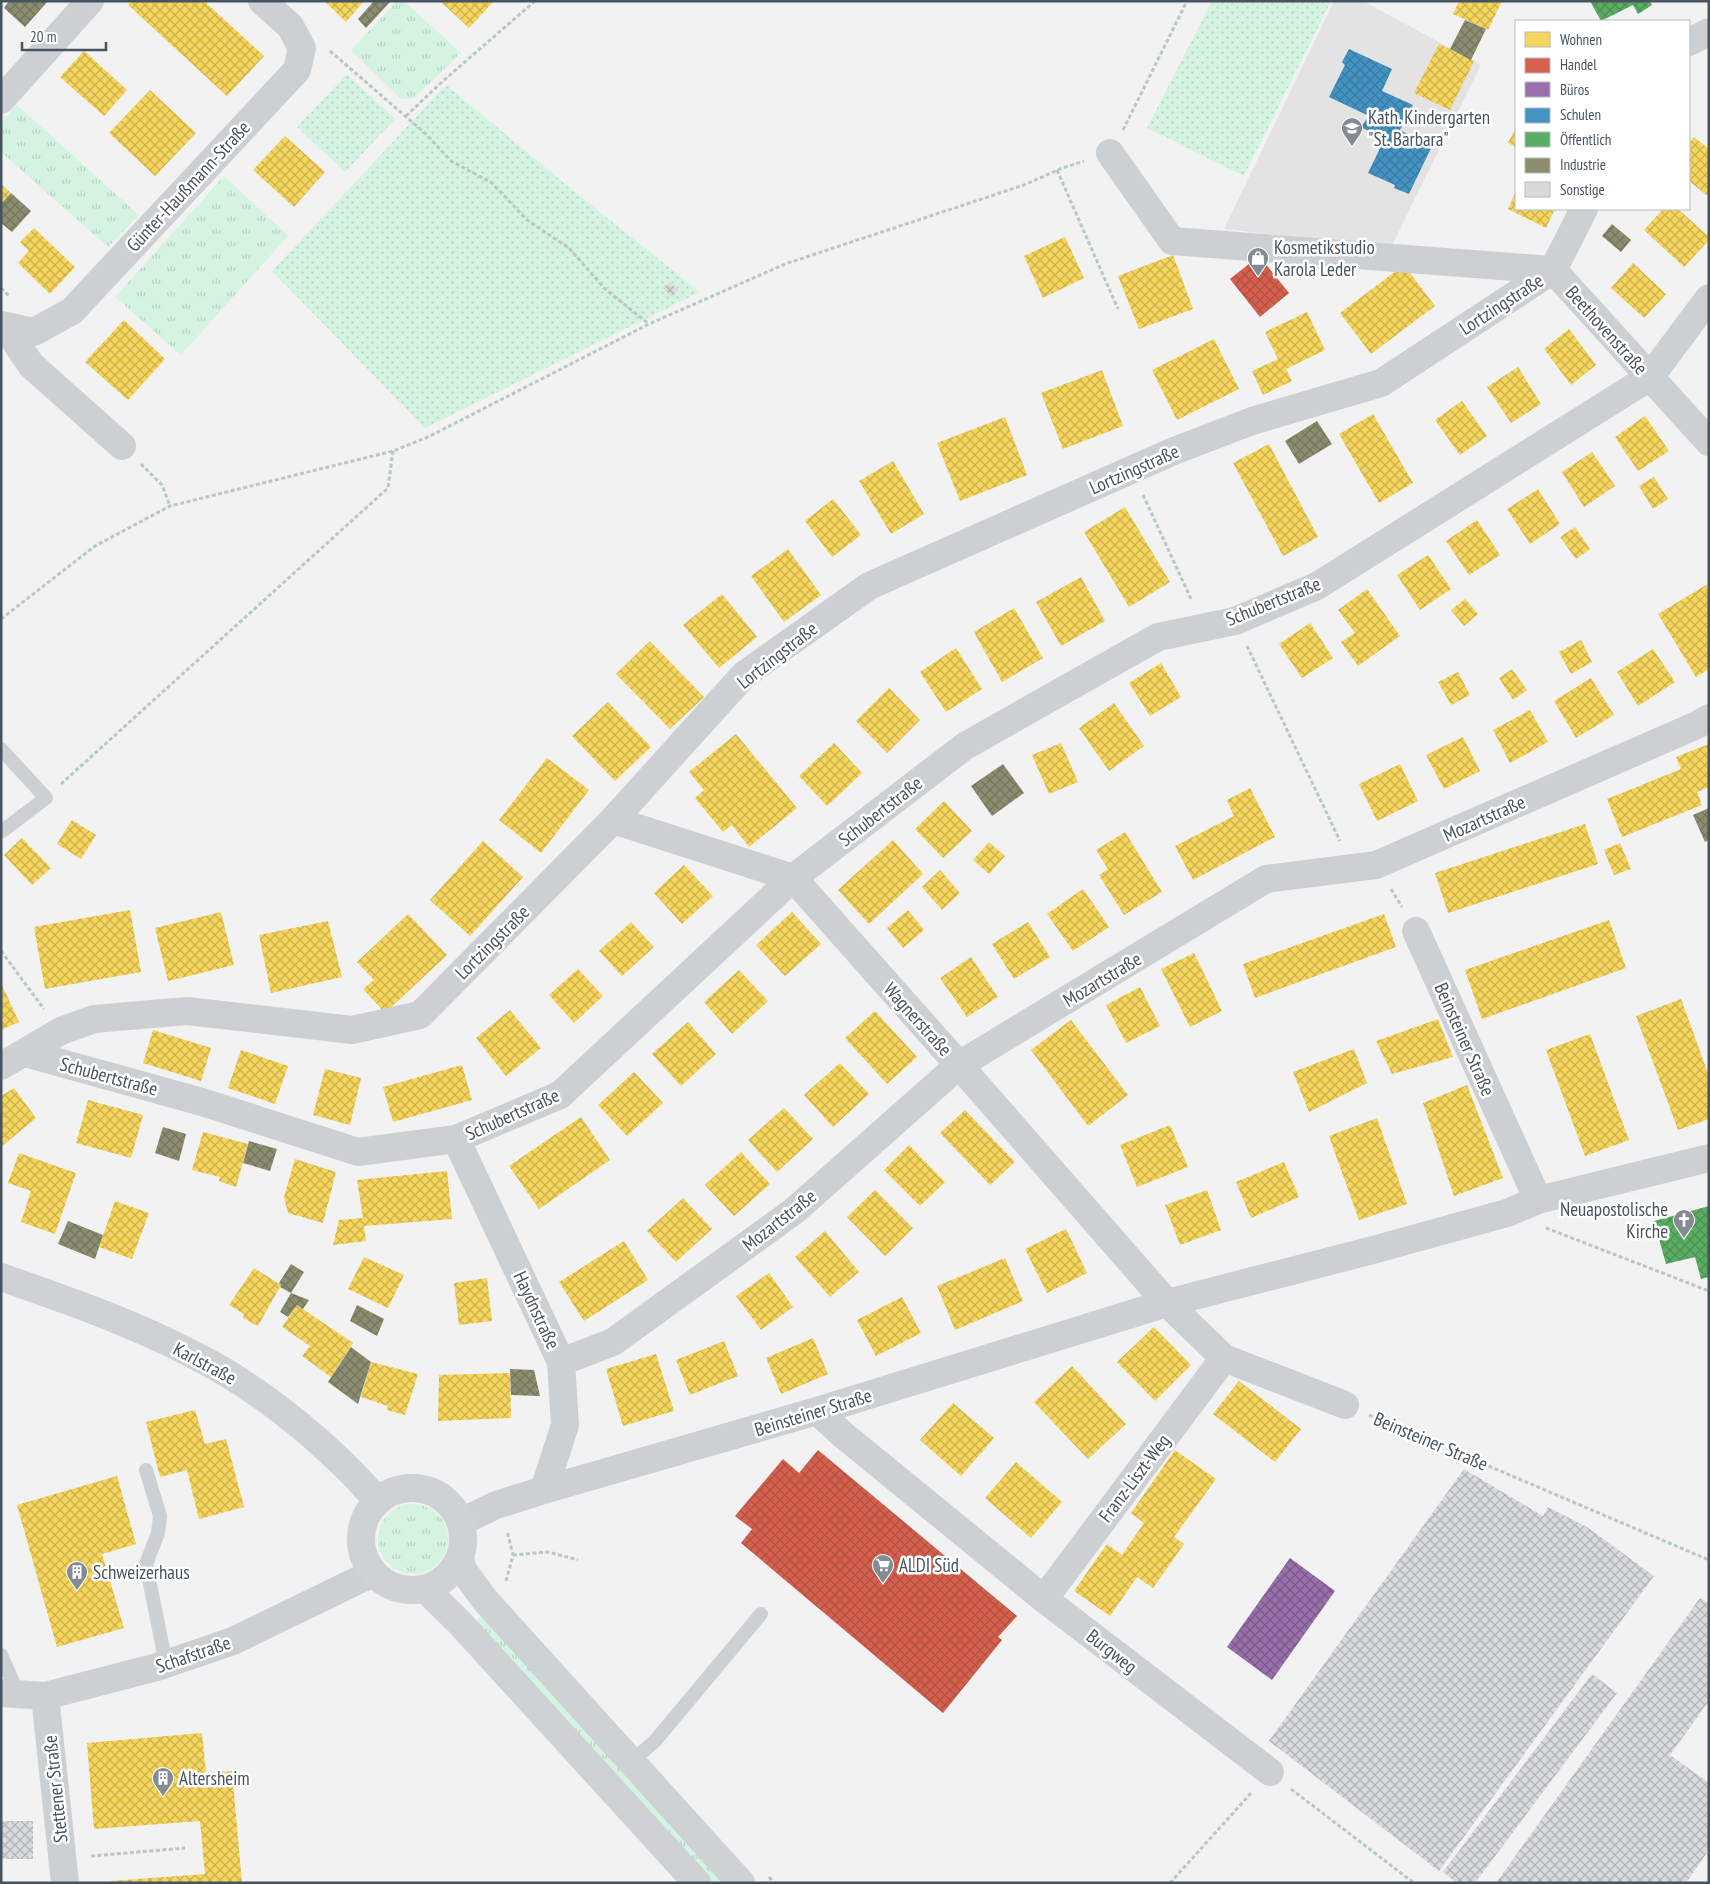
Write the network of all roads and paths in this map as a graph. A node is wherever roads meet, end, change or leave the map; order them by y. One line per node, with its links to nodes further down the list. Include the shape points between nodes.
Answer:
1 (90, 1): 8 (street)
2 (262, 1): 7 (street, via 290,26)
3 (534, 1): 9 (path)
4 (1187, 1): 10 (path)
5 (1709, 32): 6 (street)
6 (1690, 42)
7 (302, 48): 9 (path, via 323,45); 17 (street, Günter-Haußmann-Straße, via 297,70 72,311 34,332)
8 (1, 100)
9 (406, 116): 16 (path, via 451,161 492,184 526,220 569,248 604,289)
10 (1110, 153): 11 (path); 13 (street, Beethovenstraße, via 1172,241)
11 (1057, 170): 15 (path); 16 (path, via 1024,185 785,264)
12 (1583, 210): 13 (street, Lortzingstraße)
13 (1553, 270): 18 (street, Beethovenstraße); 30 (street, Lortzingstraße, via 1381,383 1252,421 1174,451 870,586 744,675)
14 (1709, 298): 18 (street, Schubertstraße)
15 (1118, 309)
16 (649, 324): 21 (path, via 428,437)
17 (3, 325): 20 (street, Günter-Haußmann-Straße, via 31,365)
18 (1650, 377): 19 (street, Beethovenstraße); 25 (street, Schubertstraße, via 1317,586)
19 (1709, 442)
20 (122, 446): 22 (path, via 162,484)
21 (393, 451): 22 (path); 29 (path, via 388,488)
22 (170, 506): 24 (path, via 95,546)
23 (1150, 510): 26 (path)
24 (1, 619)
25 (1235, 621): 26 (street, Schubertstraße); 32 (path)
26 (1204, 626): 33 (street, Schubertstraße, via 1158,637 964,746)
27 (1709, 718): 32 (street, Mozartstraße)
28 (1, 749): 29 (lane)
29 (46, 798): 31 (lane)
30 (613, 820): 33 (street); 36 (street, Lortzingstraße, via 420,1016 352,1030 187,1011 94,1019)
31 (1, 832)
32 (1365, 866): 34 (path); 38 (street, Mozartstraße, via 1266,879)
33 (793, 878): 38 (street, Wagnerstraße); 40 (street, Schubertstraße, via 560,1095)
34 (1416, 931): 42 (street, Beinsteiner Straße)
35 (1, 951): 36 (path)
36 (61, 1031): 37 (street, Lortzingstraße)
37 (24, 1053): 39 (street, Lortzingstraße); 40 (street, Schubertstraße, via 202,1102 358,1152)
38 (959, 1065): 46 (street, Wagnerstraße); 48 (street, Mozartstraße, via 794,1211 613,1342)
39 (1, 1066)
40 (456, 1139): 48 (street, Haydnstraße)
41 (1709, 1158): 42 (street, Beinsteiner Straße)
42 (1538, 1200): 43 (street, Beinsteiner Straße)
43 (1506, 1212): 45 (path); 46 (street, Beinsteiner Straße)
44 (1, 1277): 53 (main road, Karlstraße, via 98,1311 194,1355 244,1384 293,1419)
45 (1709, 1291)
46 (1167, 1303): 47 (street); 50 (street, Beinsteiner Straße)
47 (1224, 1358): 49 (street); 63 (street, Franz-Liszt-Weg)
48 (561, 1362): 52 (street, Haydnstraße, via 565,1425)
49 (1345, 1405): 59 (path, Beinsteiner Straße)
50 (817, 1411): 52 (street, Beinsteiner Straße); 63 (street, Burgweg)
51 (146, 1470): 66 (lane, via 160,1516 158,1533 146,1564)
52 (544, 1490): 54 (street, Beinsteiner Straße, via 496,1505)
53 (377, 1501): 54 (main road, via 395,1491 427,1490 453,1508); 60 (main road, via 363,1525 361,1542)
54 (461, 1522): 57 (main road, via 464,1539)
55 (507, 1531): 56 (path)
56 (513, 1555): 58 (path, via 548,1552); 61 (path)
57 (460, 1558): 62 (main road, via 443,1581); 68 (main road, via 464,1570 485,1600)
58 (578, 1560)
59 (1709, 1560)
60 (373, 1573): 62 (main road, via 398,1589); 66 (street, Schafstraße, via 233,1641)
61 (506, 1581)
62 (426, 1590): 72 (main road, via 460,1622)
63 (1044, 1599): 69 (street, Burgweg)
64 (761, 1614): 68 (lane, via 655,1741)
65 (1, 1655): 67 (lane, Stettener Straße)
66 (166, 1664): 67 (street, Schafstraße)
67 (21, 1695): 71 (street, Stettener Straße)
68 (632, 1761): 73 (main road)
69 (1270, 1772): 74 (path); 75 (path)
70 (185, 1848): 71 (path)
71 (64, 1871)
72 (697, 1883)
73 (741, 1883)
74 (1170, 1883)
75 (1414, 1883)

